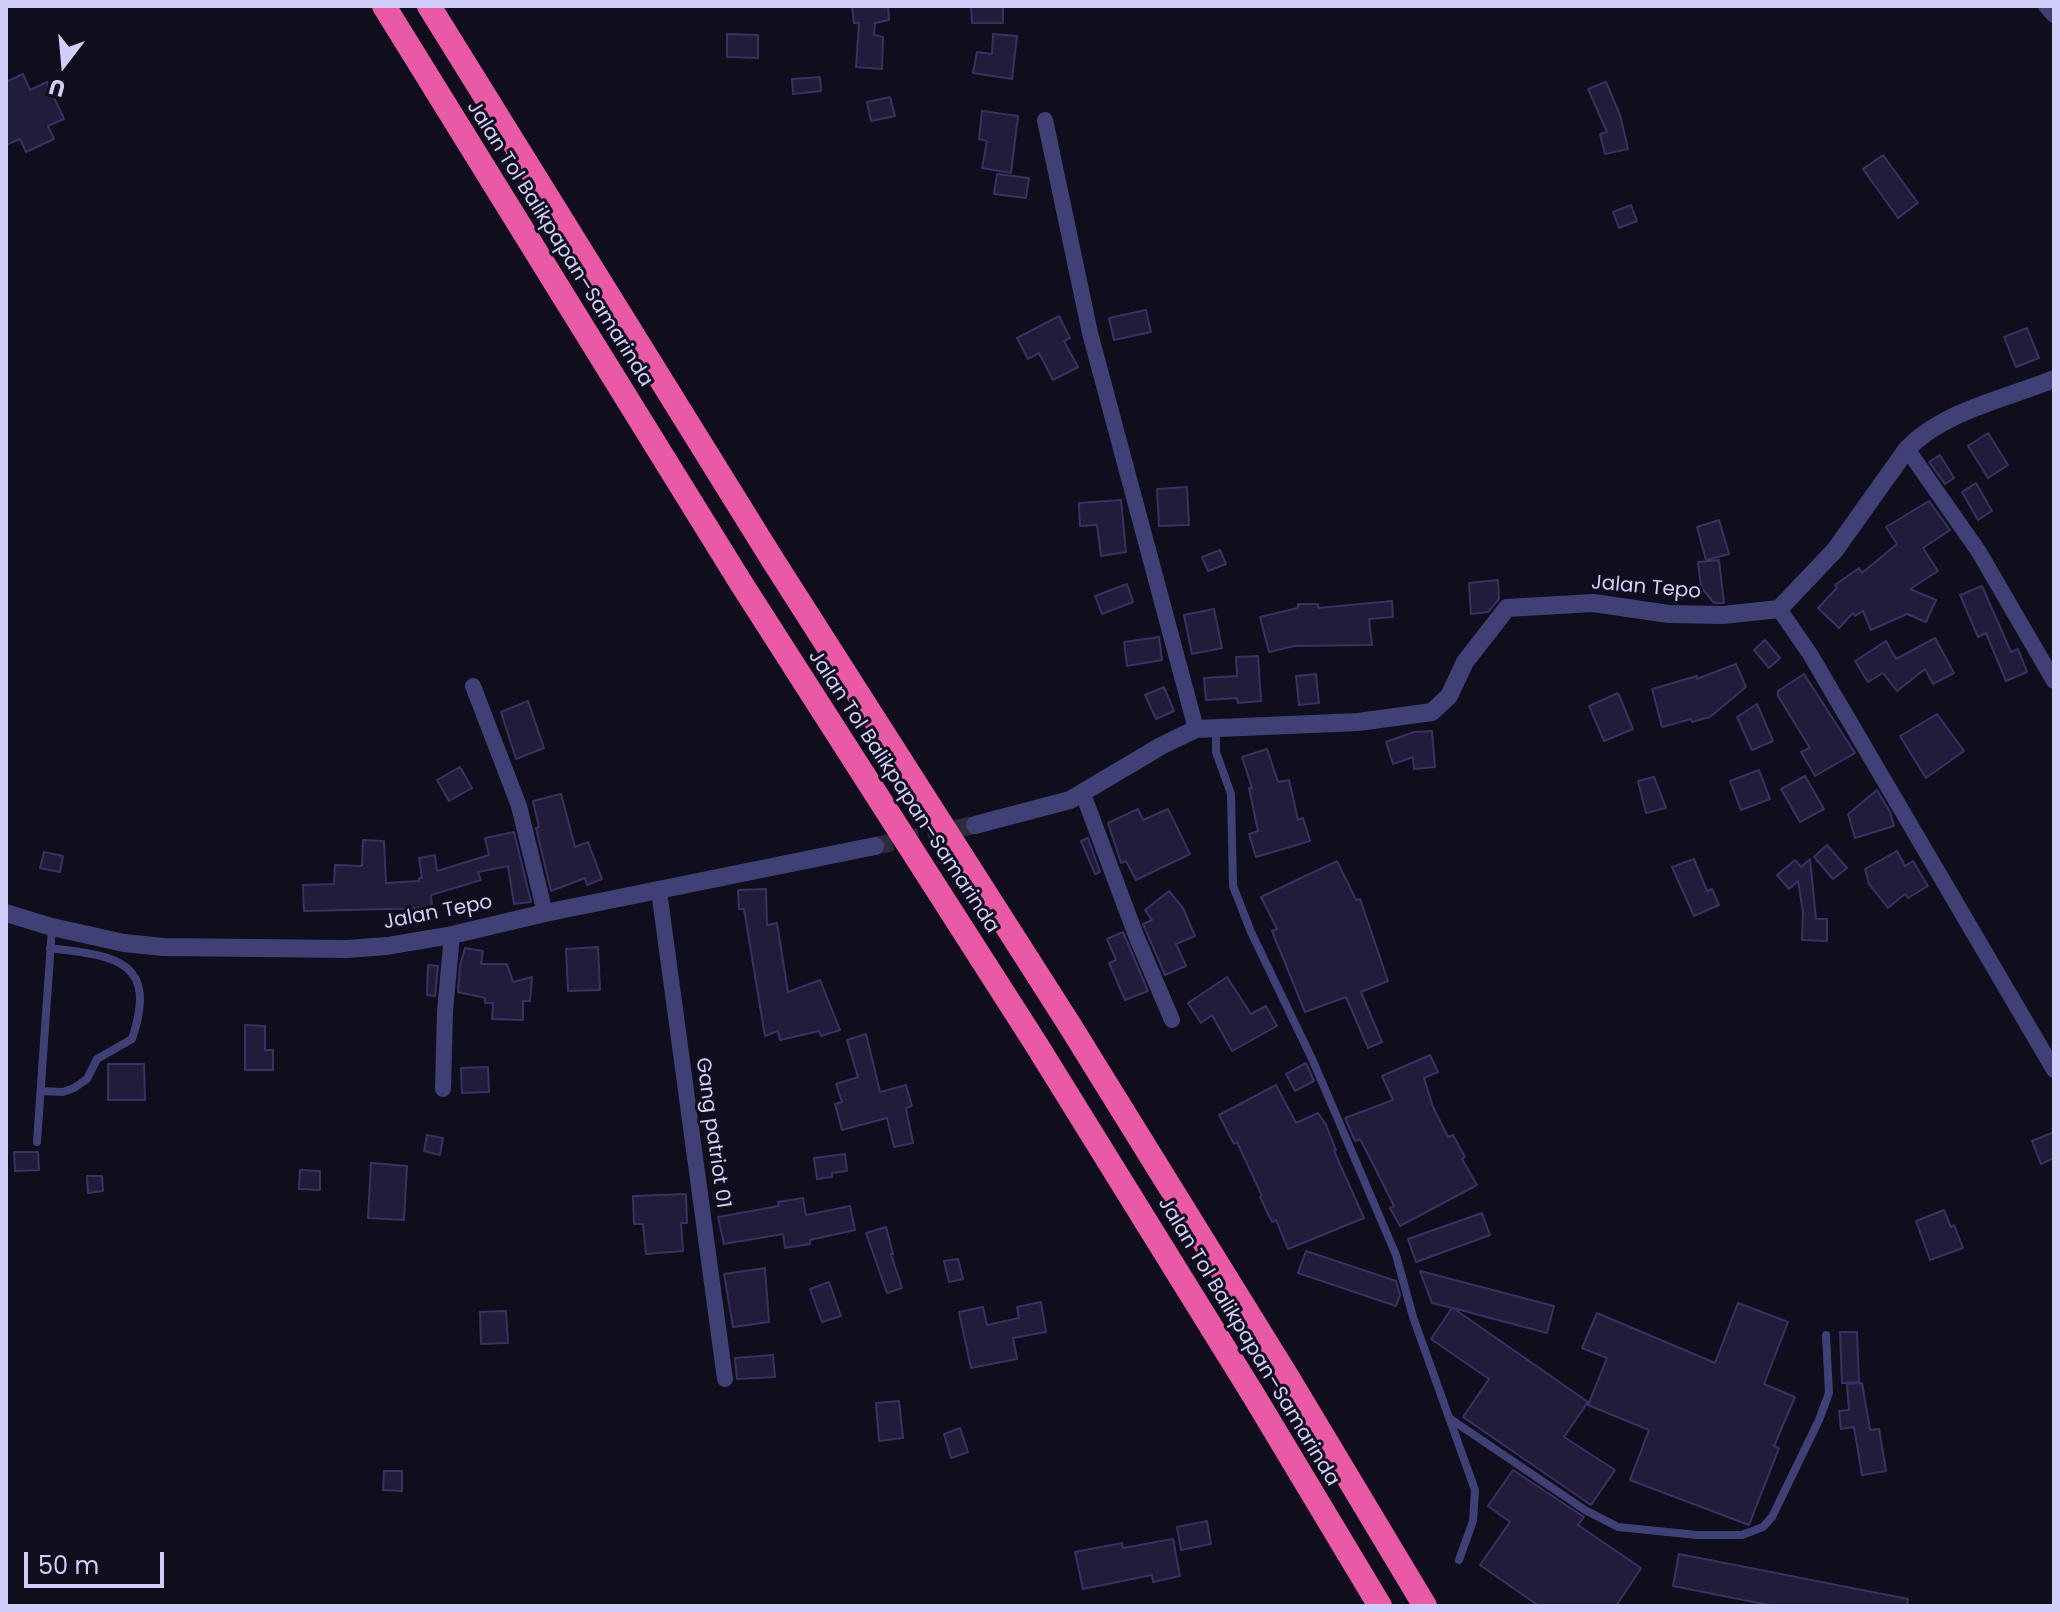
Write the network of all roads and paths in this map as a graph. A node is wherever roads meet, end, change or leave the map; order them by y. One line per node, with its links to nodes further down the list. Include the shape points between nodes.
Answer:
1 (384, 6): 31 (highway, Jalan Tol Balikpapan–Samarinda, via 741,583 1036,1044)
2 (429, 6): 32 (highway, Jalan Tol Balikpapan–Samarinda, via 1086,1051)
3 (2046, 6): 4 (street)
4 (2054, 15)
5 (1045, 120): 12 (street, via 1090,333)
6 (2054, 379): 7 (street, via 1939,423)
7 (1907, 449): 8 (street, via 1835,550); 9 (street, via 1979,552)
8 (1779, 609): 11 (street, Jalan Tepo, via 1723,615 1593,603 1507,608 1465,662 1449,696 1432,712 1358,722); 23 (street)
9 (2054, 681)
10 (473, 686): 18 (street, via 519,806)
11 (1216, 726): 12 (street, Jalan Tepo); 29 (lane, via 1216,752 1231,794 1233,886 1396,1255 1443,1406)
12 (1196, 729): 13 (street, Jalan Tepo)
13 (1083, 794): 14 (street, Jalan Tepo); 22 (street)
14 (975, 825)
15 (875, 846): 16 (street, Jalan Tepo)
16 (659, 891): 18 (street, Jalan Tepo); 28 (street, Gang patriot 01)
17 (6, 913): 19 (street, Jalan Tepo)
18 (545, 913): 20 (street, Jalan Tepo)
19 (52, 927): 20 (street, Jalan Tepo, via 163,947 347,949); 21 (lane)
20 (452, 935): 24 (street)
21 (50, 948): 25 (lane); 25 (lane, via 120,961 133,972 140,1005 132,1039 97,1059 81,1084 63,1092)
22 (1172, 1020)
23 (2054, 1070)
24 (443, 1089)
25 (41, 1091): 26 (lane)
26 (37, 1142)
27 (1826, 1335): 29 (lane, via 1829,1393 1819,1420 1772,1517 1742,1535 1618,1527)
28 (725, 1379)
29 (1452, 1420): 30 (lane, via 1475,1490 1473,1521)
30 (1459, 1560)
31 (1380, 1606)
32 (1425, 1606)

